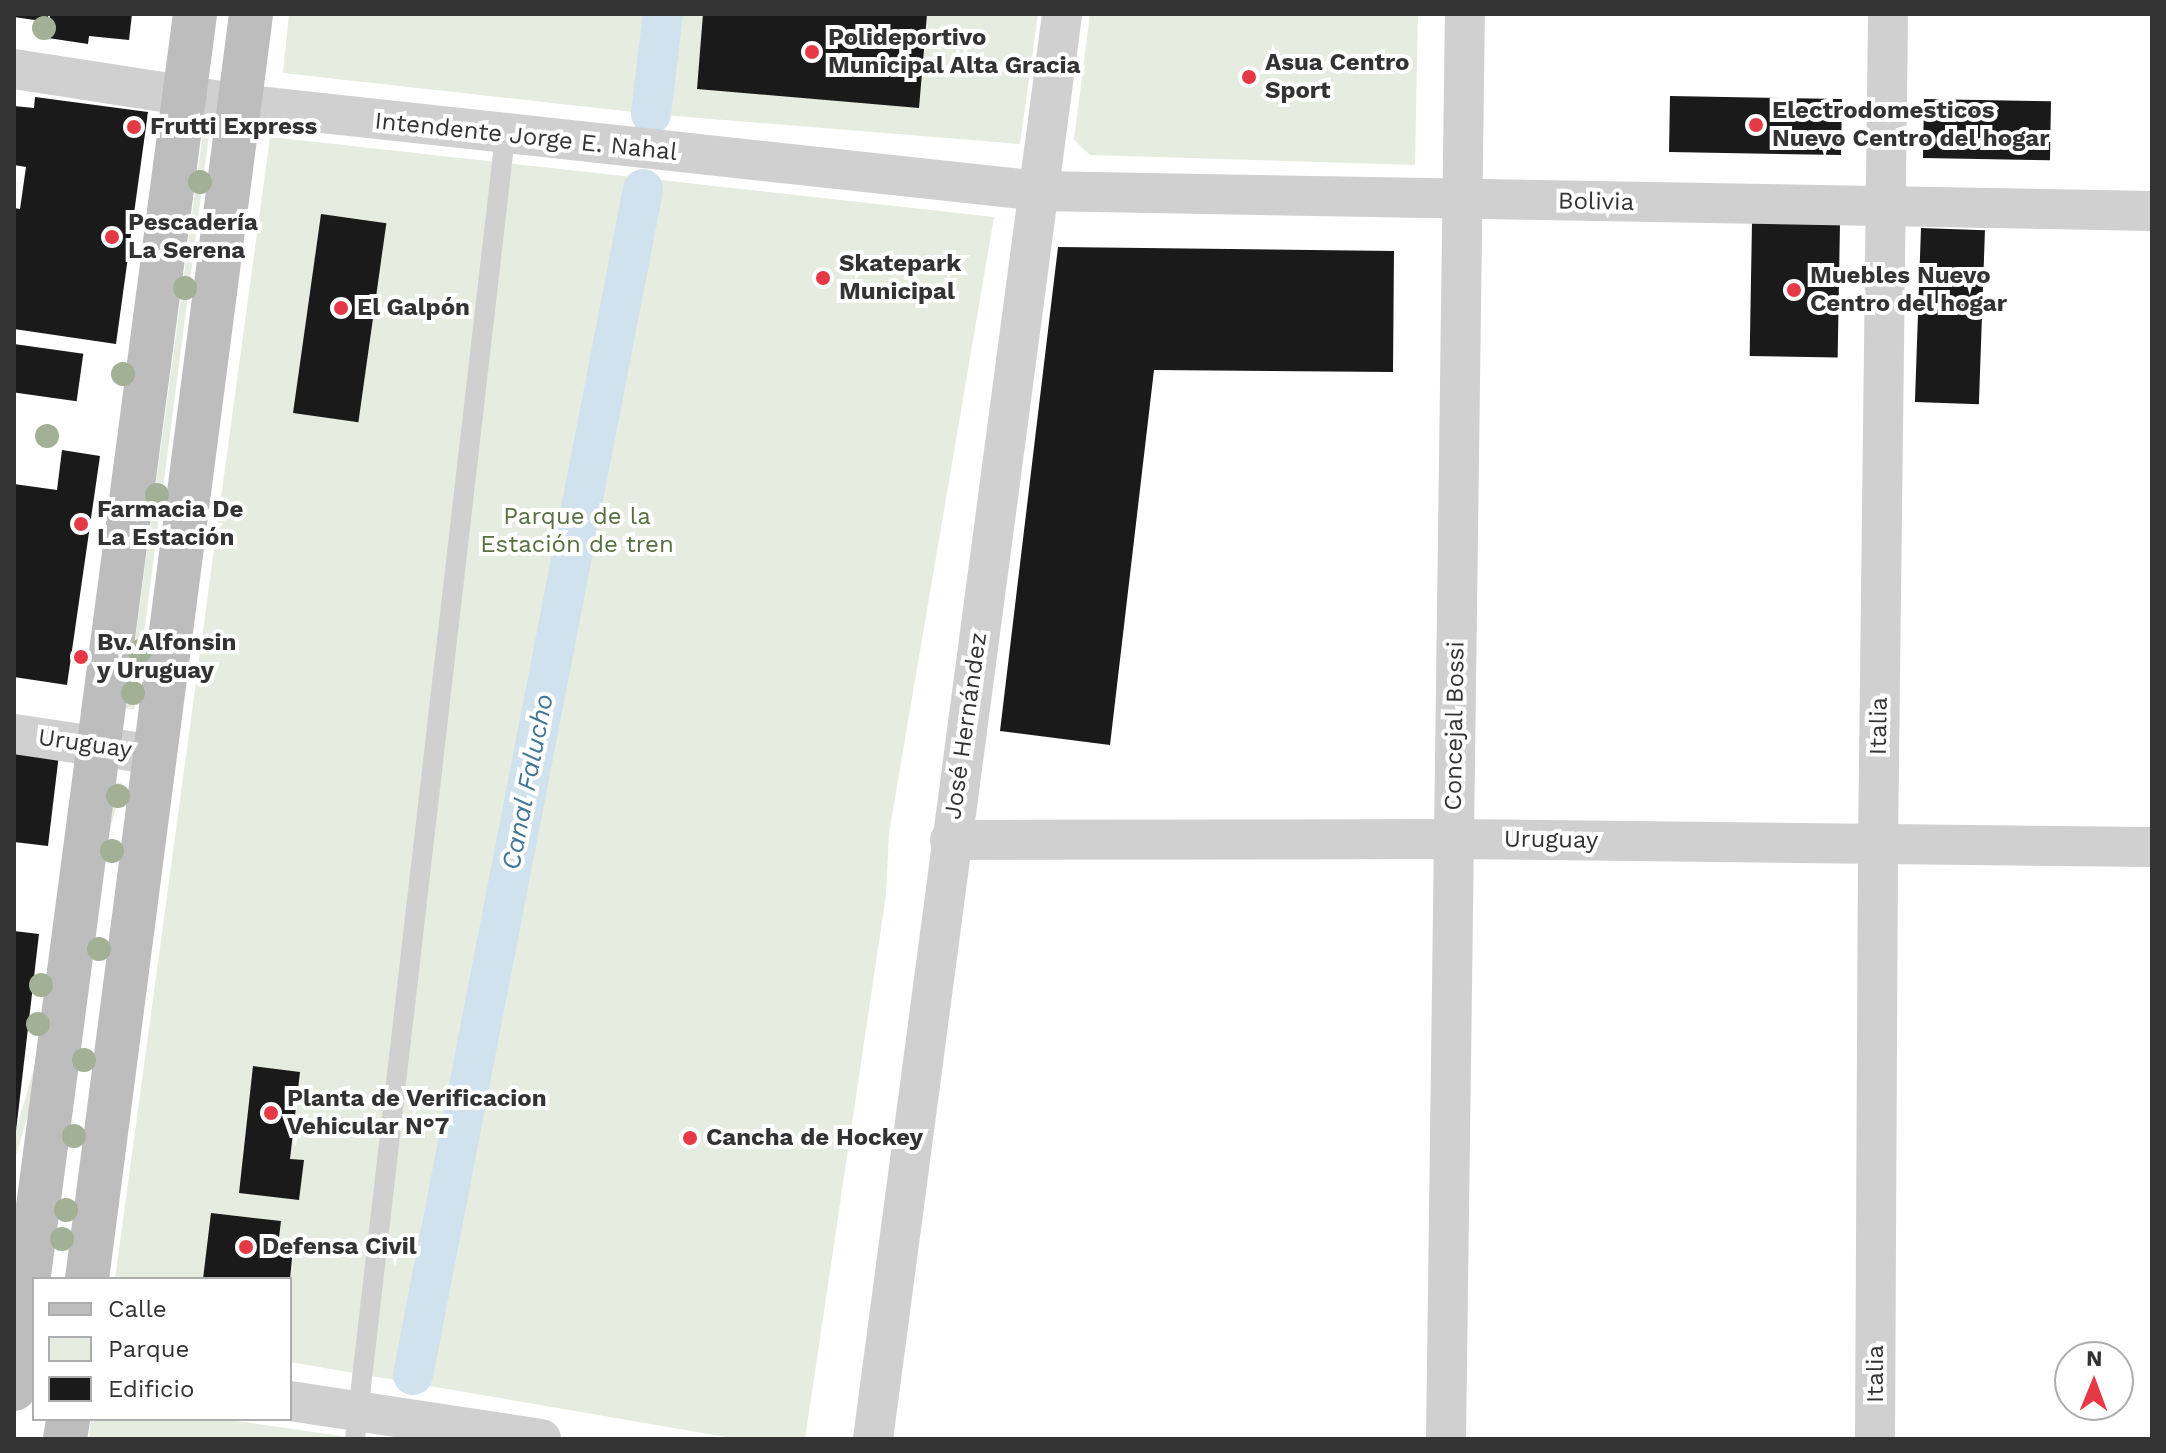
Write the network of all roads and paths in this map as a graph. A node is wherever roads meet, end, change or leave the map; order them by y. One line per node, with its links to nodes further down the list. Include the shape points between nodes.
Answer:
1 (195, 14): 7 (main road)
2 (251, 14): 8 (main road)
3 (1062, 14): 10 (street, José Hernández)
4 (1465, 14): 11 (street, Concejal Bossi)
5 (1888, 14): 12 (street, Italia)
6 (14, 69): 7 (street, Intendente Jorge E. Nahal)
7 (184, 96): 8 (street, Intendente Jorge E. Nahal); 15 (main road)
8 (240, 104): 9 (street, Intendente Jorge E. Nahal); 16 (main road)
9 (505, 136): 10 (street, Intendente Jorge E. Nahal); 24 (lane)
10 (1040, 191): 11 (street, Bolivia); 18 (street, José Hernández)
11 (1461, 200): 12 (street, Bolivia); 17 (street, Concejal Bossi)
12 (1885, 206): 13 (street, Bolivia); 19 (street, Italia)
13 (2152, 211)
14 (14, 734): 15 (street, Uruguay)
15 (98, 747): 16 (street, Uruguay); 22 (main road)
16 (156, 755): 21 (main road)
17 (1454, 839): 18 (street, Uruguay); 19 (street, Uruguay); 27 (street, Concejal Bossi)
18 (950, 840): 26 (street, José Hernández)
19 (1878, 845): 20 (street, Uruguay); 28 (street, Italia)
20 (2152, 847)
21 (87, 1277)
22 (20, 1369)
23 (292, 1402): 24 (street)
24 (356, 1425): 25 (street)
25 (541, 1439)
26 (873, 1439)
27 (1446, 1439)
28 (1875, 1439)

